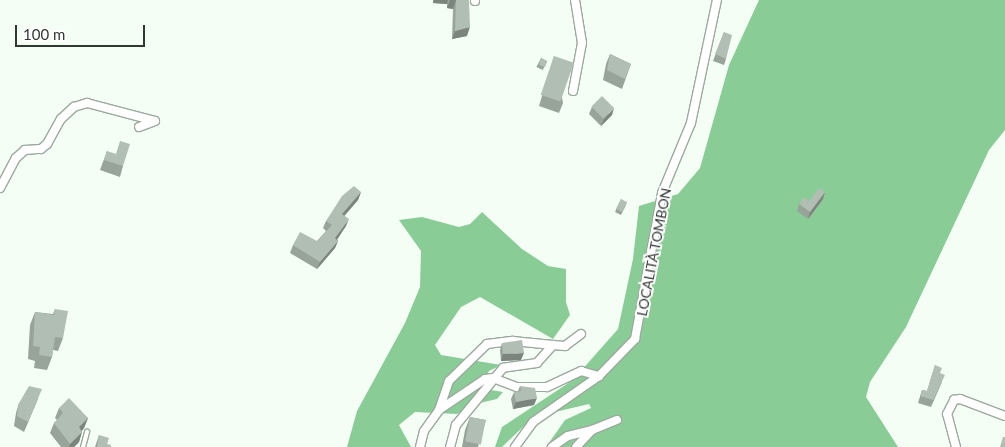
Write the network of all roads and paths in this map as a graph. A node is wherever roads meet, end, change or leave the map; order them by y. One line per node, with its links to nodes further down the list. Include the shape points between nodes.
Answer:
1 (575, 0): 3 (street, via 582,42)
2 (718, 0): 8 (street, LOCALITÀ TOMBON, via 691,123 662,193 639,330 625,353)
3 (573, 90)
4 (139, 127): 5 (street, via 155,121 87,103 74,107 61,119 47,144 41,149 24,150 16,158)
5 (0, 188)
6 (581, 334): 7 (street, via 565,346)
7 (553, 345): 9 (street, via 537,363 510,365); 10 (street, via 513,341 488,344 449,381)
8 (599, 376): 9 (street, via 582,371 546,387 517,387); 18 (street, LOCALITÀ TOMBON, via 548,409 522,434)
9 (493, 378): 10 (street, via 485,379); 17 (street, via 456,425)
10 (439, 410): 16 (street, via 424,431)
11 (1005, 416): 21 (street, via 960,399 954,400 947,414)
12 (618, 420): 13 (street)
13 (592, 430): 19 (street, via 568,436); 20 (street)
14 (87, 432): 15 (lane)
15 (84, 447)
16 (420, 447)
17 (450, 447)
18 (515, 447)
19 (552, 447)
20 (576, 447)
21 (956, 447)

